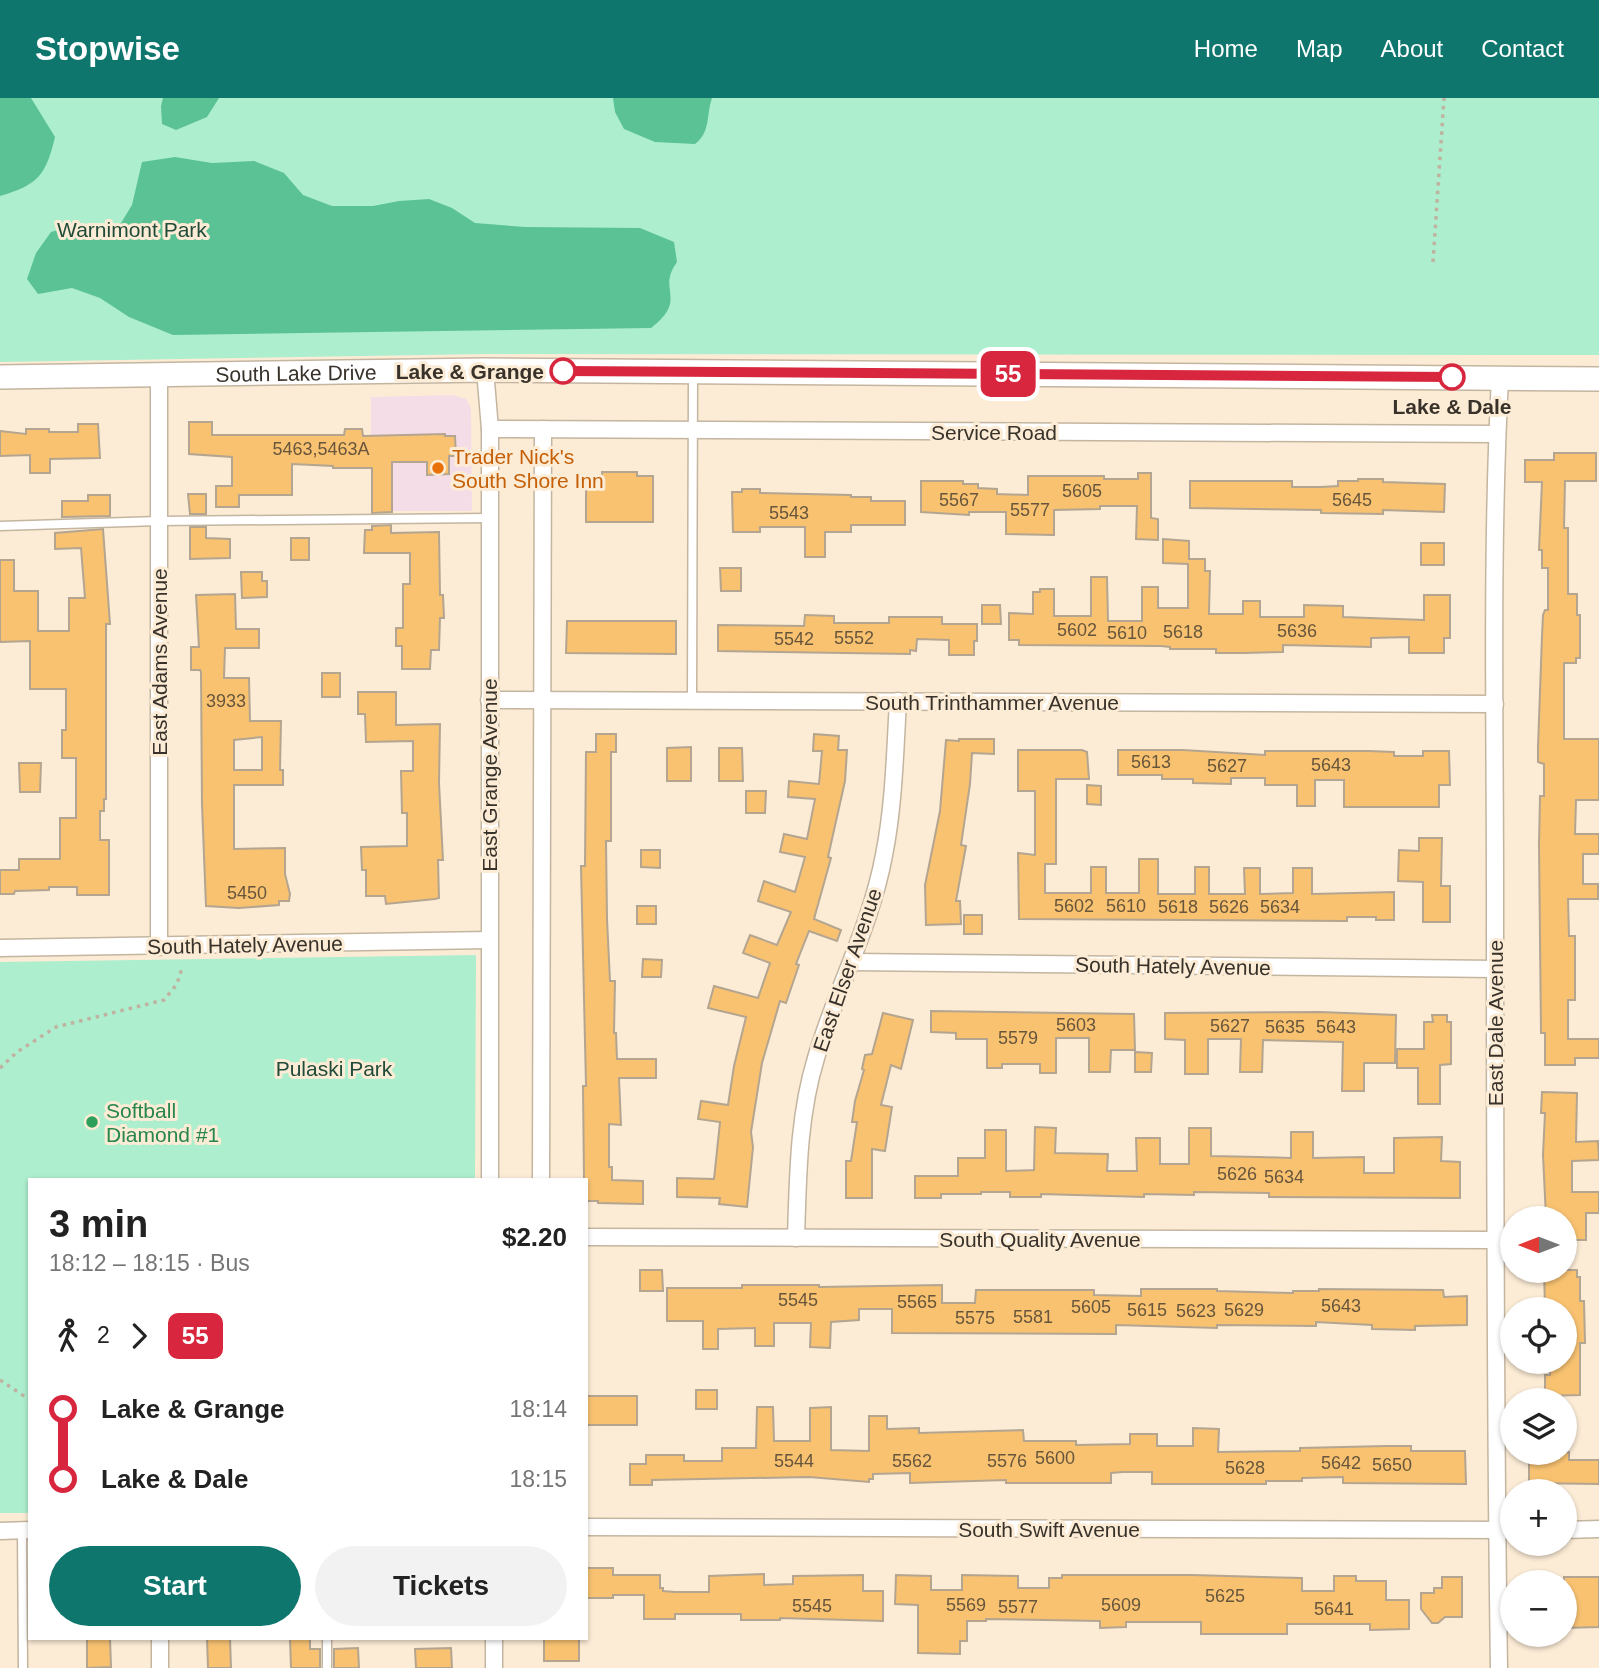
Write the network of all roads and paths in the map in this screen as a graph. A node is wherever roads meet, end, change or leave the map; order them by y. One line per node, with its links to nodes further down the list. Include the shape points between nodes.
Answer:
1 (1444, 98): 2 (path)
2 (1433, 262)
3 (485, 370): 4 (main road, South Lake Drive); 5 (main road, South Lake Drive); 9 (street, East Grange Avenue)
4 (693, 372): 7 (main road, South Lake Drive); 11 (lane)
5 (159, 376): 6 (main road, South Lake Drive); 14 (street, East Adams Avenue)
6 (0, 377)
7 (1500, 378): 8 (main road, South Lake Drive); 12 (street, East Dale Avenue)
8 (1599, 379)
9 (490, 429): 10 (street, Service Road); 13 (street, East Grange Avenue)
10 (543, 429): 11 (street, Service Road); 17 (street)
11 (695, 431): 12 (street, Service Road); 18 (lane)
12 (1497, 434): 20 (street, East Dale Avenue)
13 (489, 518): 14 (lane); 16 (street, East Grange Avenue)
14 (159, 521): 15 (lane); 22 (street, East Adams Avenue)
15 (0, 526)
16 (489, 700): 17 (street, South Trinthammer Avenue); 21 (street, East Grange Avenue)
17 (542, 700): 18 (street, South Trinthammer Avenue); 29 (street)
18 (692, 701): 19 (street, South Trinthammer Avenue)
19 (898, 701): 20 (street, South Trinthammer Avenue); 24 (street, East Elser Avenue, via 884,855)
20 (1495, 704): 26 (street, East Dale Avenue)
21 (489, 940): 22 (street, South Hately Avenue); 28 (street, East Grange Avenue)
22 (159, 947): 23 (street, South Hately Avenue)
23 (0, 948)
24 (852, 962): 26 (street, South Hately Avenue); 31 (street, East Elser Avenue, via 807,1092)
25 (182, 968): 27 (path, via 164,1000 56,1027)
26 (1495, 969): 32 (street, East Dale Avenue)
27 (0, 1068)
28 (490, 1178)
29 (541, 1178)
30 (588, 1237): 31 (street, South Quality Avenue)
31 (796, 1238): 32 (street, South Quality Avenue)
32 (1495, 1240): 35 (street, East Dale Avenue)
33 (0, 1380): 34 (path)
34 (28, 1399)
35 (1503, 1479)
36 (588, 1527): 37 (street, South Swift Avenue)
37 (1500, 1530)
38 (1577, 1530): 39 (street)
39 (1599, 1530)
40 (0, 1531): 41 (street)
41 (26, 1531): 46 (lane)
42 (1504, 1556): 50 (street, East Dale Avenue)
43 (160, 1640): 47 (street)
44 (327, 1640): 48 (lane)
45 (494, 1640): 49 (street)
46 (23, 1668)
47 (160, 1668)
48 (327, 1668)
49 (494, 1668)
50 (1499, 1668)

